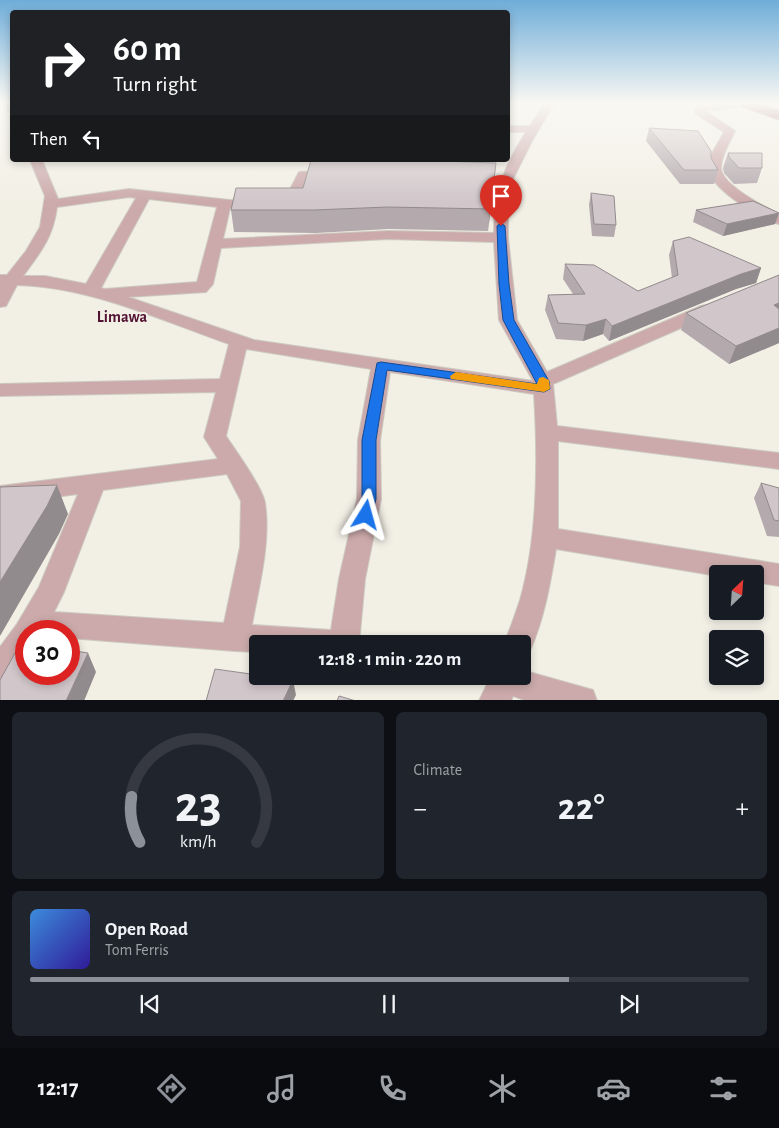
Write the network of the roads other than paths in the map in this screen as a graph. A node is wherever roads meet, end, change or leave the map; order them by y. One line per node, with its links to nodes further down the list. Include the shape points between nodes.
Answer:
1 (529, 137): 9 (street, via 502,179)
2 (727, 137): 8 (street, via 715,164 715,172 722,183)
3 (37, 162): 7 (street, via 52,196)
4 (341, 174): 6 (street, via 303,175 291,198 275,205)
5 (145, 194): 6 (street); 7 (street, via 114,194); 12 (street)
6 (225, 203): 10 (street)
7 (51, 204): 11 (street, via 47,227 33,253)
8 (779, 220)
9 (501, 238): 10 (street, via 388,235); 18 (street, via 508,320)
10 (214, 244): 12 (street, via 204,284 200,288)
11 (6, 279): 12 (street, via 45,281); 13 (street)
12 (95, 292): 15 (street)
13 (0, 302)
14 (725, 303): 18 (street)
15 (239, 342): 16 (street); 17 (street)
16 (381, 366): 18 (street); 29 (street, via 369,440 369,499 352,579)
17 (227, 385): 19 (street); 22 (street, via 215,437)
18 (544, 385): 20 (street)
19 (0, 390)
20 (547, 432): 21 (street); 25 (street)
21 (779, 461)
22 (234, 465): 23 (street); 31 (street, via 253,501 252,547)
23 (94, 484): 24 (street); 27 (street, via 50,592)
24 (0, 495)
25 (545, 537): 26 (street); 30 (street, via 534,599)
26 (779, 575)
27 (34, 620)
28 (80, 631): 31 (street)
29 (345, 635)
30 (522, 635)
31 (235, 638): 32 (street)
32 (249, 639)
33 (15, 650): 34 (street)
34 (0, 673)
35 (503, 686): 36 (street)
36 (582, 700)

